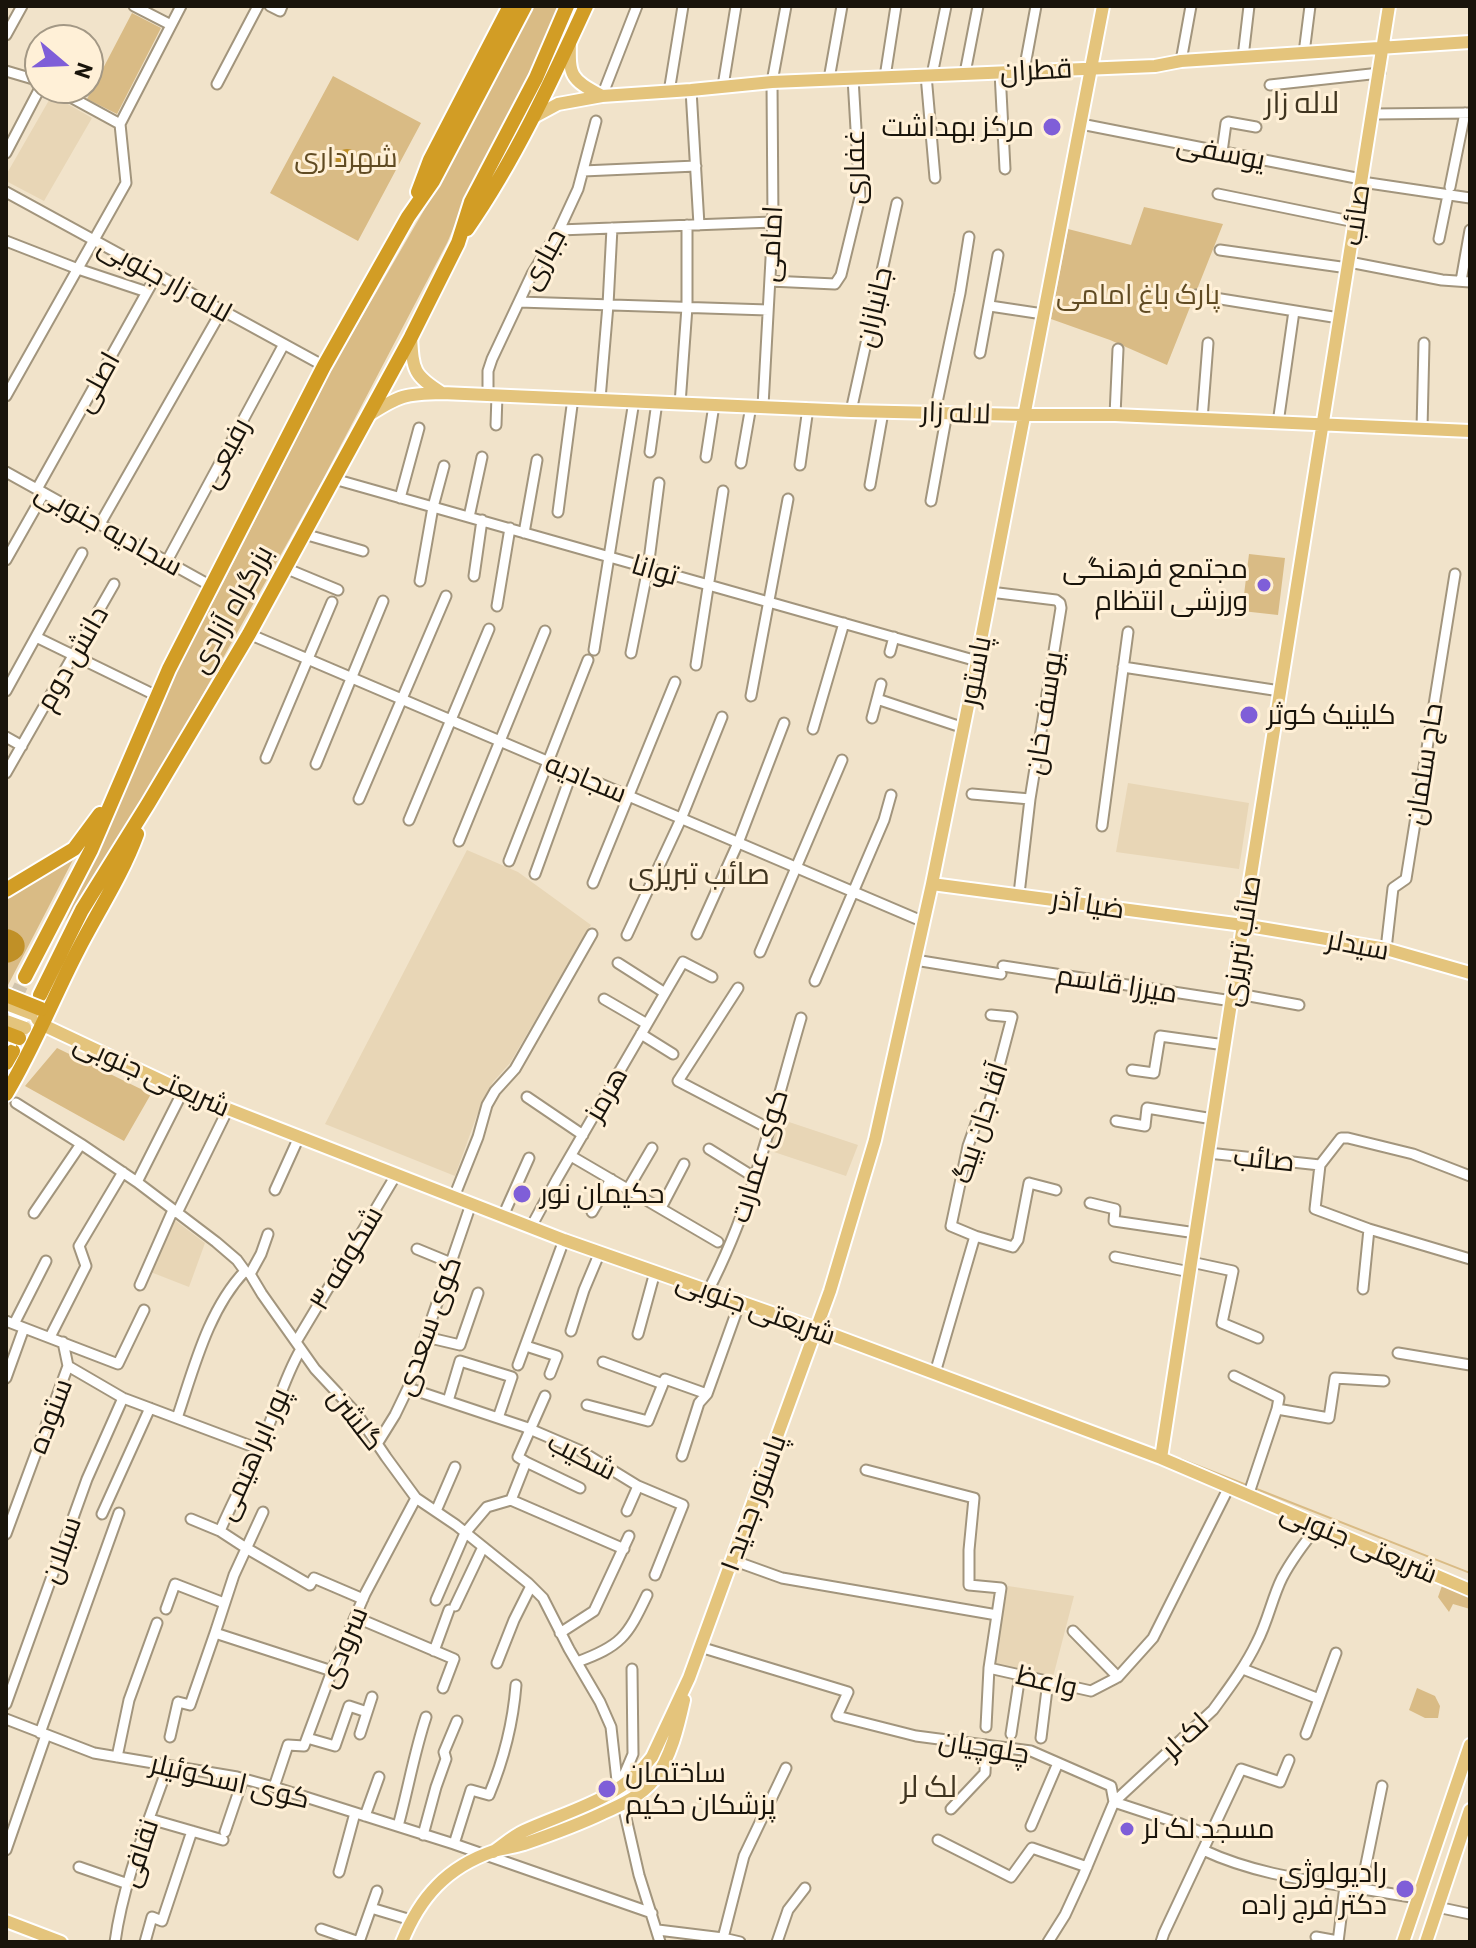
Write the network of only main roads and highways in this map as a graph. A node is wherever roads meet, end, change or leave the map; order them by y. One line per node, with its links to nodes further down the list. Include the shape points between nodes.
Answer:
1 (510, 6): 13 (highway, بزرگراه آزادی, via 430,160)
2 (525, 6): 13 (highway, بزرگراه آزادی, via 433,181)
3 (567, 6): 14 (highway, بزرگراه آزادی, via 471,202)
4 (586, 6): 7 (highway, بزرگراه آزادی)
5 (1103, 6): 10 (main road, پاستور)
6 (1389, 6): 9 (main road, صائب)
7 (570, 40): 11 (main road, via 570,68 580,84); 12 (highway, بزرگراه آزادی)
8 (1470, 42): 9 (main road, قطران)
9 (1384, 48): 10 (main road, قطران); 19 (main road, صائب)
10 (1092, 68): 11 (main road, قطران, via 772,82); 18 (main road, پاستور)
11 (602, 96): 12 (main road, قطران, via 558,104)
12 (532, 118): 14 (highway, بزرگراه آزادی, via 492,194)
13 (408, 217): 21 (highway, بزرگراه آزادی, via 211,586)
14 (458, 243): 15 (highway, بزرگراه آزادی)
15 (411, 337): 16 (main road, via 417,374); 17 (highway, بزرگراه آزادی)
16 (442, 393): 17 (main road, لاله زار, via 405,395); 18 (main road, لاله زار)
17 (369, 415): 29 (highway, بزرگراه آزادی, via 249,634 82,910)
18 (1024, 415): 19 (main road, لاله زار); 22 (main road, پاستور)
19 (1322, 425): 20 (main road, لاله زار); 24 (main road, صائب تبریزی)
20 (1470, 431)
21 (116, 791): 23 (highway, via 74,849); 26 (highway, بزرگراه آزادی)
22 (932, 884): 24 (main road, ضیا آذر); 34 (main road, پاستور, via 875,1140)
23 (9, 885)
24 (1243, 925): 25 (main road, سیدلر, via 1386,949); 35 (main road, صائب تبریزی)
25 (1470, 973)
26 (25, 977)
27 (6, 995): 29 (highway, bridge)
28 (6, 1004): 29 (main road, شریعتی جنوبی, bridge)
29 (41, 1011): 31 (main road); 32 (highway, بزرگراه آزادی); 34 (main road, شریعتی جنوبی, via 183,1091 564,1240)
30 (6, 1021): 31 (main road, bridge)
31 (14, 1043): 32 (highway, via 23,1049)
32 (25, 1063): 33 (highway, بزرگراه آزادی)
33 (11, 1099)
34 (817, 1329): 35 (main road, شریعتی جنوبی); 37 (main road, پاستور جدید ۱)
35 (1161, 1458): 36 (main road, شریعتی جنوبی)
36 (1467, 1591)
37 (689, 1678): 40 (main road, پاستور جدید ۱, via 652,1757 618,1790 521,1832); 40 (main road, پاستور جدید ۱, via 678,1724 653,1781 623,1805)
38 (1470, 1745): 44 (main road)
39 (1470, 1810): 45 (main road)
40 (489, 1853): 42 (main road, پاستور جدید ۱, via 434,1887 411,1920)
41 (6, 1921): 43 (main road)
42 (407, 1941)
43 (61, 1942)
44 (1403, 1942)
45 (1426, 1942)

